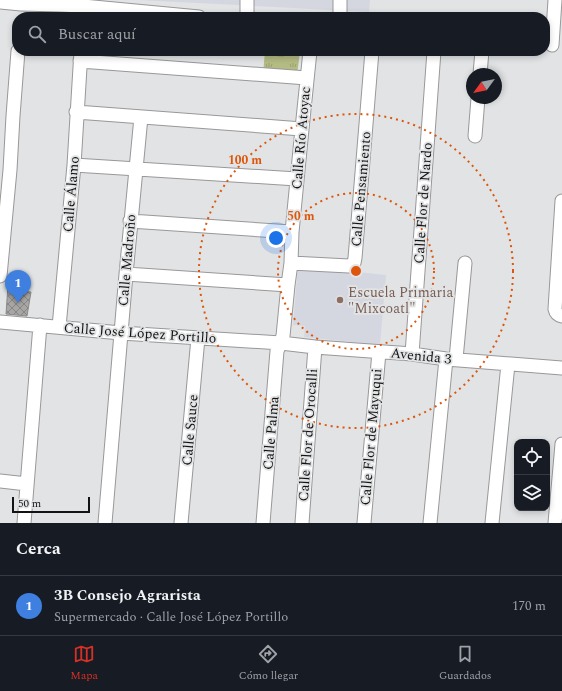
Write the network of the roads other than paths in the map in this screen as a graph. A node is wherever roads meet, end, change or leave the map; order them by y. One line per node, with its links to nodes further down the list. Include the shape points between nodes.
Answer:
1 (247, 0): 8 (street)
2 (340, 0): 9 (street)
3 (555, 0): 10 (street)
4 (0, 2): 6 (street)
5 (59, 3): 6 (street); 7 (street)
6 (21, 11)
7 (83, 12)
8 (247, 12)
9 (340, 12)
10 (553, 45)
11 (18, 56): 33 (street)
12 (80, 56): 18 (street); 20 (street, Calle Álamo)
13 (309, 56): 18 (street, Calle Río Atoyac)
14 (372, 56): 30 (street, Calle Pensamiento, via 354,263 349,266)
15 (434, 56): 44 (street, Calle Flor de Nardo)
16 (482, 56): 17 (street)
17 (481, 68)
18 (307, 78): 22 (street, Calle Río Atoyac)
19 (478, 104): 23 (street)
20 (76, 112): 21 (street); 24 (street, Calle Álamo)
21 (141, 117): 22 (street); 25 (street, Calle Madroño)
22 (302, 129): 26 (street, Calle Río Atoyac)
23 (475, 136)
24 (74, 165): 25 (street); 38 (street, Calle Álamo)
25 (136, 169): 26 (street); 28 (street, Calle Madroño)
26 (297, 179): 29 (street, Calle Río Atoyac)
27 (562, 202): 35 (street, via 555,309 559,316)
28 (130, 221): 29 (street); 32 (street, Calle Madroño)
29 (292, 232): 30 (street, Calle Río Atoyac)
30 (291, 263): 34 (street, Calle Río Atoyac)
31 (465, 263): 45 (street)
32 (126, 274): 34 (street); 39 (street, Calle Madroño)
33 (0, 276)
34 (288, 285): 41 (street, Calle Río Atoyac, via 283,336)
35 (562, 316)
36 (0, 322): 37 (street, Calle José López Portillo)
37 (40, 325): 38 (street, Calle José López Portillo); 50 (street)
38 (59, 327): 39 (street, Calle José López Portillo)
39 (121, 332): 40 (street, Calle José López Portillo); 52 (street, Calle Madroño)
40 (198, 338): 41 (street, Calle José López Portillo); 53 (street, Calle Sauce)
41 (280, 343): 42 (street, Avenida 3); 54 (street, Calle Palma, via 277,352)
42 (315, 347): 43 (street, Avenida 3); 55 (street, Calle Flor de Orocalli)
43 (378, 352): 44 (street, Avenida 3); 56 (street, Calle Flor de Mayuqui)
44 (412, 354): 45 (street, Avenida 3)
45 (451, 359): 46 (street, Avenida 3); 57 (street)
46 (508, 364): 47 (street, Avenida 3); 58 (street)
47 (562, 368)
48 (562, 444): 59 (street)
49 (0, 481): 50 (street)
50 (27, 484): 51 (street)
51 (24, 523)
52 (105, 523)
53 (181, 523)
54 (264, 523)
55 (302, 523)
56 (364, 523)
57 (430, 523)
58 (492, 523)
59 (555, 523)

